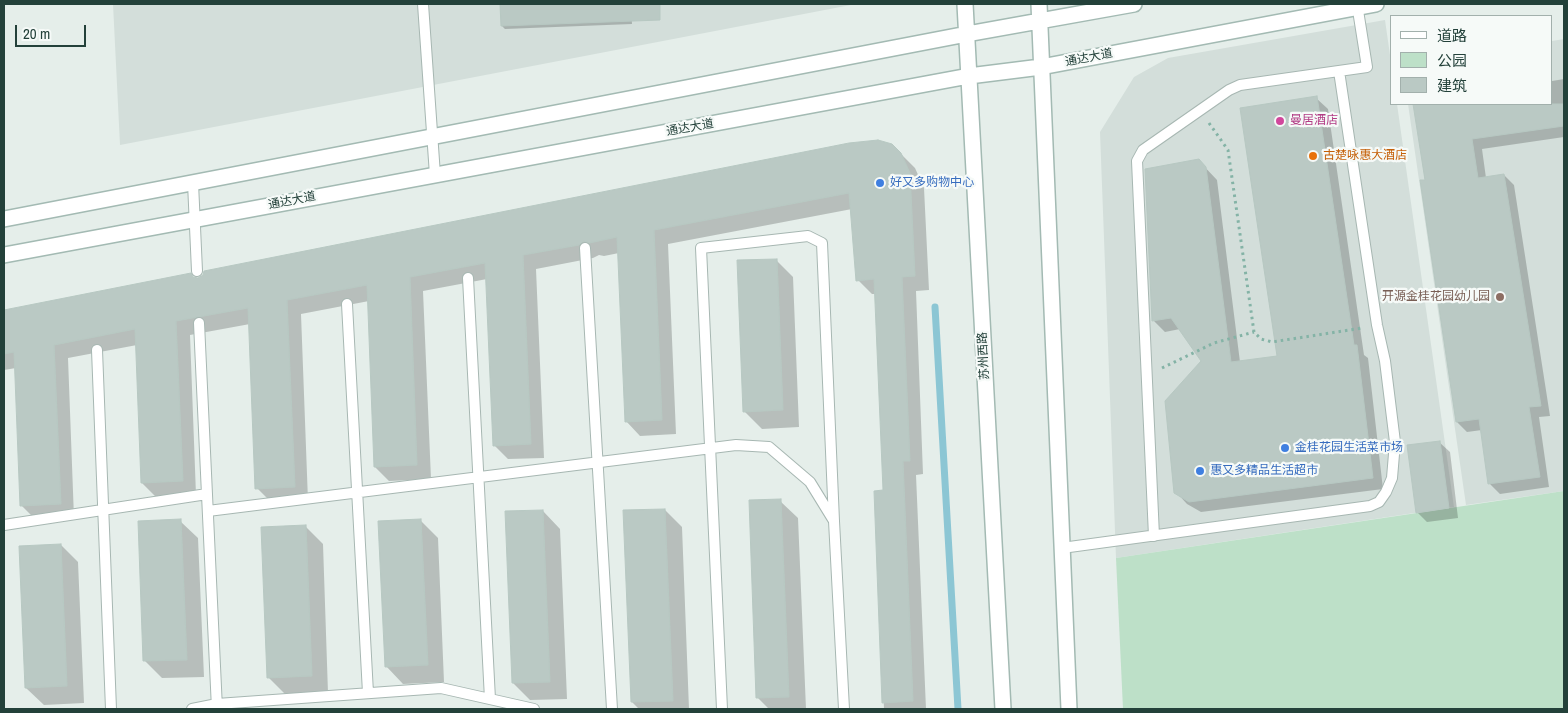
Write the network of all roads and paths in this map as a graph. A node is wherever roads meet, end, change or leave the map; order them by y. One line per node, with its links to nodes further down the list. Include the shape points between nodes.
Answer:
1 (423, 4): 13 (lane)
2 (965, 4): 8 (main road, 苏州西路)
3 (1039, 4): 7 (main road)
4 (1134, 4): 7 (main road)
5 (1376, 4): 6 (main road, 通达大道)
6 (1358, 6): 9 (main road, 通达大道); 10 (lane, via 1367,67)
7 (1040, 21): 8 (main road); 9 (main road)
8 (967, 34): 11 (main road, 苏州西路); 13 (main road)
9 (1041, 67): 11 (main road, 通达大道); 38 (main road)
10 (1339, 70): 12 (lane, via 1240,85); 24 (lane)
11 (969, 76): 14 (main road, 通达大道); 48 (main road, 苏州西路)
12 (1199, 110): 25 (path, via 1228,150); 27 (lane, via 1143,150 1137,160)
13 (432, 137): 14 (lane); 15 (main road)
14 (435, 174): 17 (main road, 通达大道)
15 (193, 183): 16 (main road); 17 (lane)
16 (4, 219)
17 (195, 219): 19 (main road, 通达大道); 20 (lane)
18 (584, 248): 29 (lane)
19 (4, 255)
20 (197, 271)
21 (468, 278): 30 (lane)
22 (347, 304): 31 (lane)
23 (199, 323): 32 (lane)
24 (1377, 325): 25 (path, via 1272,342 1261,339); 37 (lane, via 1395,442 1392,478 1379,502 1370,506)
25 (1254, 332): 27 (path, via 1214,343)
26 (97, 350): 33 (lane)
27 (1147, 376): 37 (lane)
28 (710, 448): 29 (lane); 35 (lane, via 736,445 769,447 810,482); 35 (lane, via 701,248 808,236 822,243); 46 (lane)
29 (597, 462): 30 (lane); 45 (lane)
30 (478, 477): 31 (lane); 40 (lane)
31 (357, 492): 34 (lane); 39 (lane)
32 (207, 494): 33 (lane); 34 (lane)
33 (103, 510): 36 (lane); 42 (lane)
34 (208, 511): 41 (lane)
35 (834, 521): 47 (lane)
36 (4, 525)
37 (1154, 536): 38 (lane)
38 (1062, 548): 49 (main road)
39 (368, 693): 40 (lane, via 441,688); 41 (lane)
40 (490, 699): 44 (lane)
41 (218, 708): 43 (lane)
42 (111, 709)
43 (192, 709)
44 (534, 709)
45 (612, 709)
46 (722, 709)
47 (844, 709)
48 (1003, 709)
49 (1068, 709)

